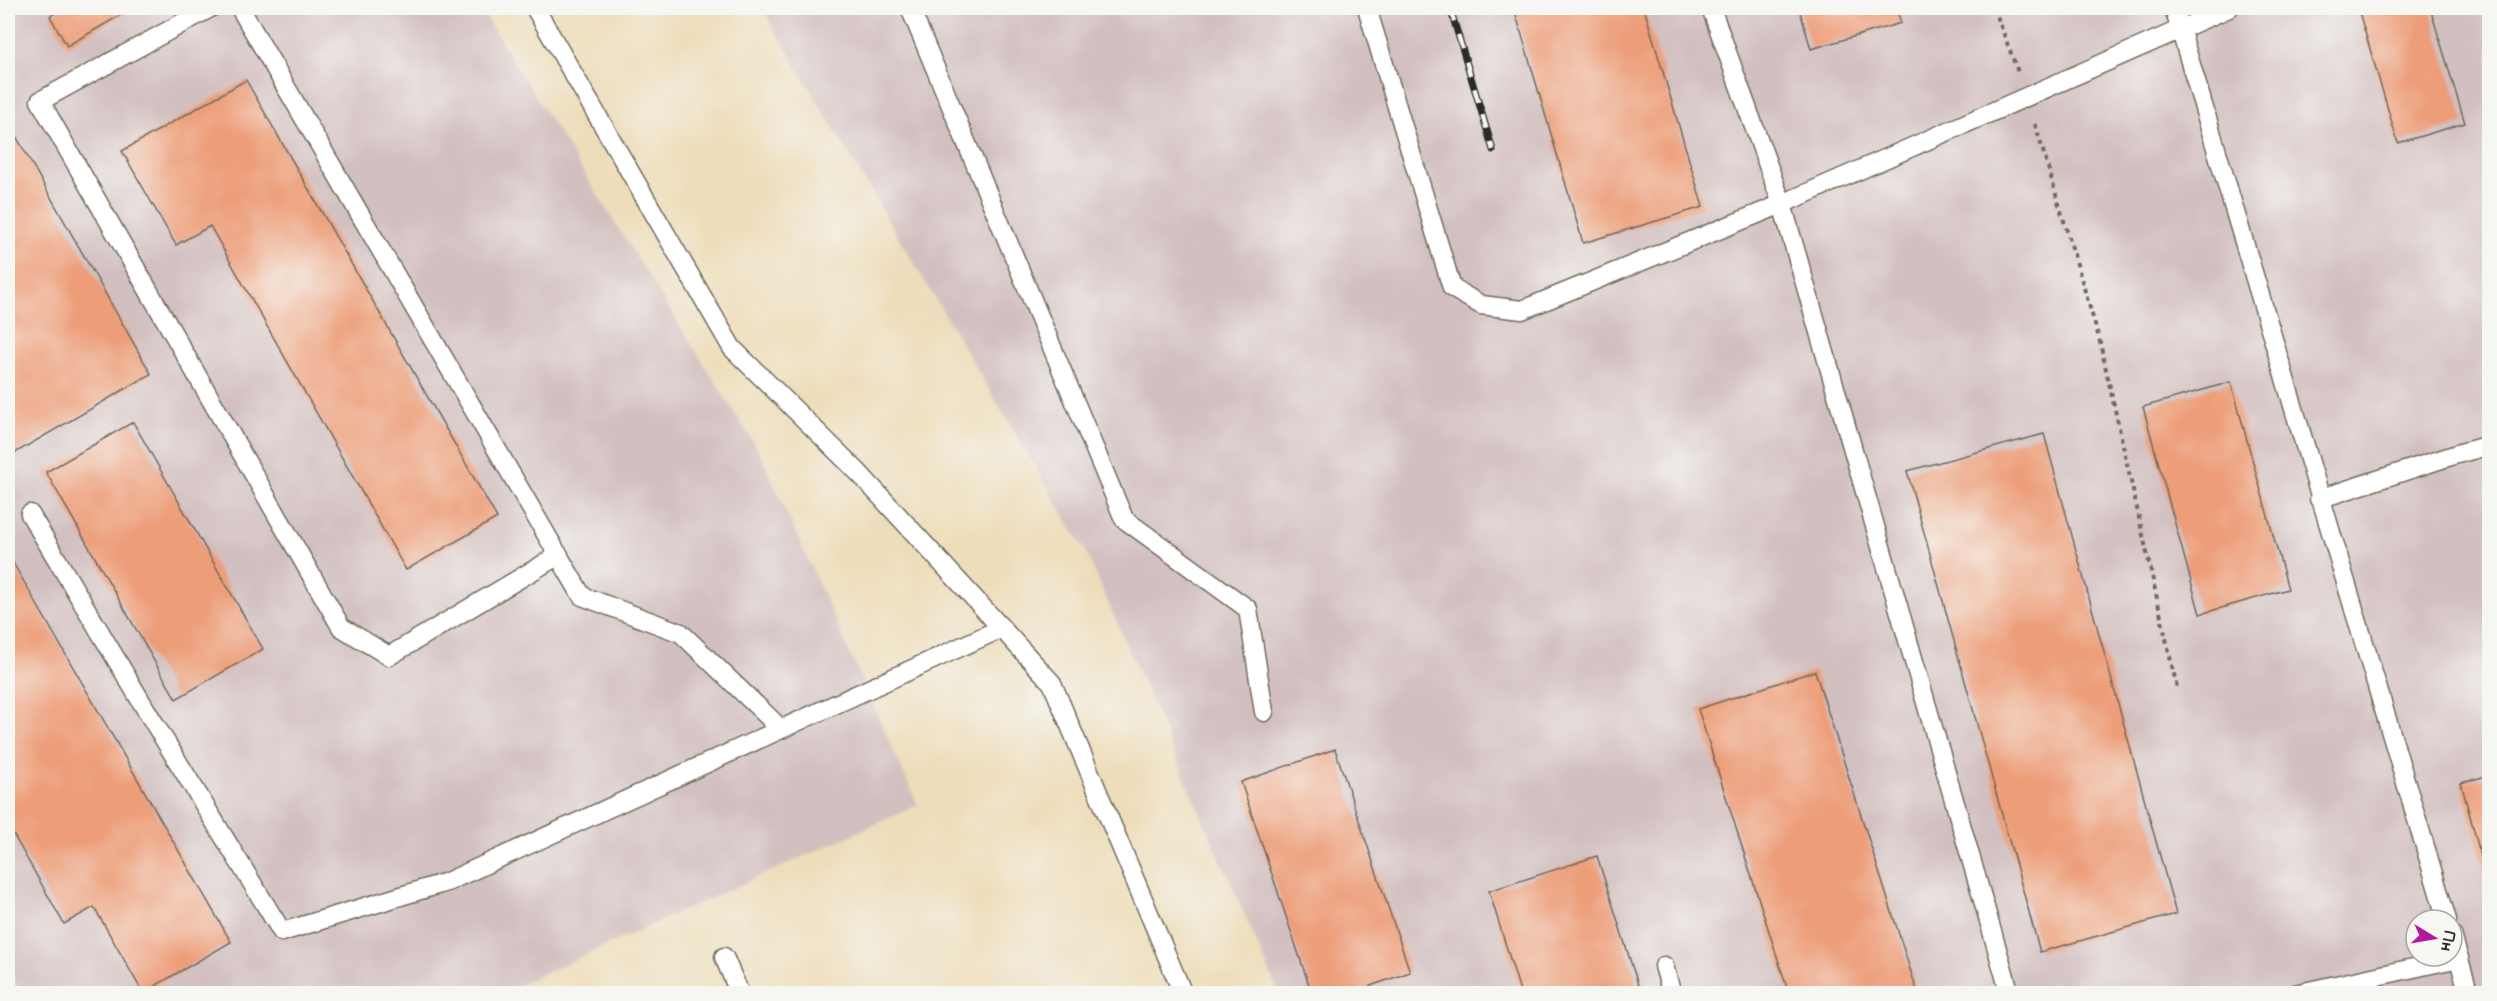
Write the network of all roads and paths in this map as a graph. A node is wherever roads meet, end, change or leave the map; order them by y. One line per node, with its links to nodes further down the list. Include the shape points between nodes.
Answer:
1 (210, 8): 16 (lane, via 40,101 341,627 389,656)
2 (240, 8): 16 (lane)
3 (535, 8): 17 (lane, via 732,348 859,473)
4 (910, 8): 19 (lane, via 1124,519 1248,609)
5 (1366, 8): 12 (lane, via 1452,288 1481,305 1522,310)
6 (1711, 8): 12 (lane)
7 (1994, 8): 11 (path)
8 (2174, 8): 10 (lane)
9 (2229, 8): 10 (lane)
10 (2180, 28): 11 (lane); 14 (lane)
11 (2026, 96): 12 (lane); 18 (path, via 2099,338)
12 (1782, 204): 29 (lane)
13 (2490, 445): 14 (lane)
14 (2319, 499): 21 (lane)
15 (30, 514): 20 (lane, via 282,932 447,882)
16 (559, 555): 20 (lane, via 582,596 681,633)
17 (1002, 628): 20 (lane); 27 (lane, via 1052,683)
18 (2177, 688)
19 (1263, 712)
20 (781, 729)
21 (2443, 908)
22 (724, 957): 26 (lane)
23 (1664, 966): 28 (lane)
24 (2412, 968): 30 (lane)
25 (2462, 968): 31 (lane)
26 (740, 993)
27 (1183, 993)
28 (1672, 993)
29 (2010, 993)
30 (2295, 993)
31 (2469, 993)

